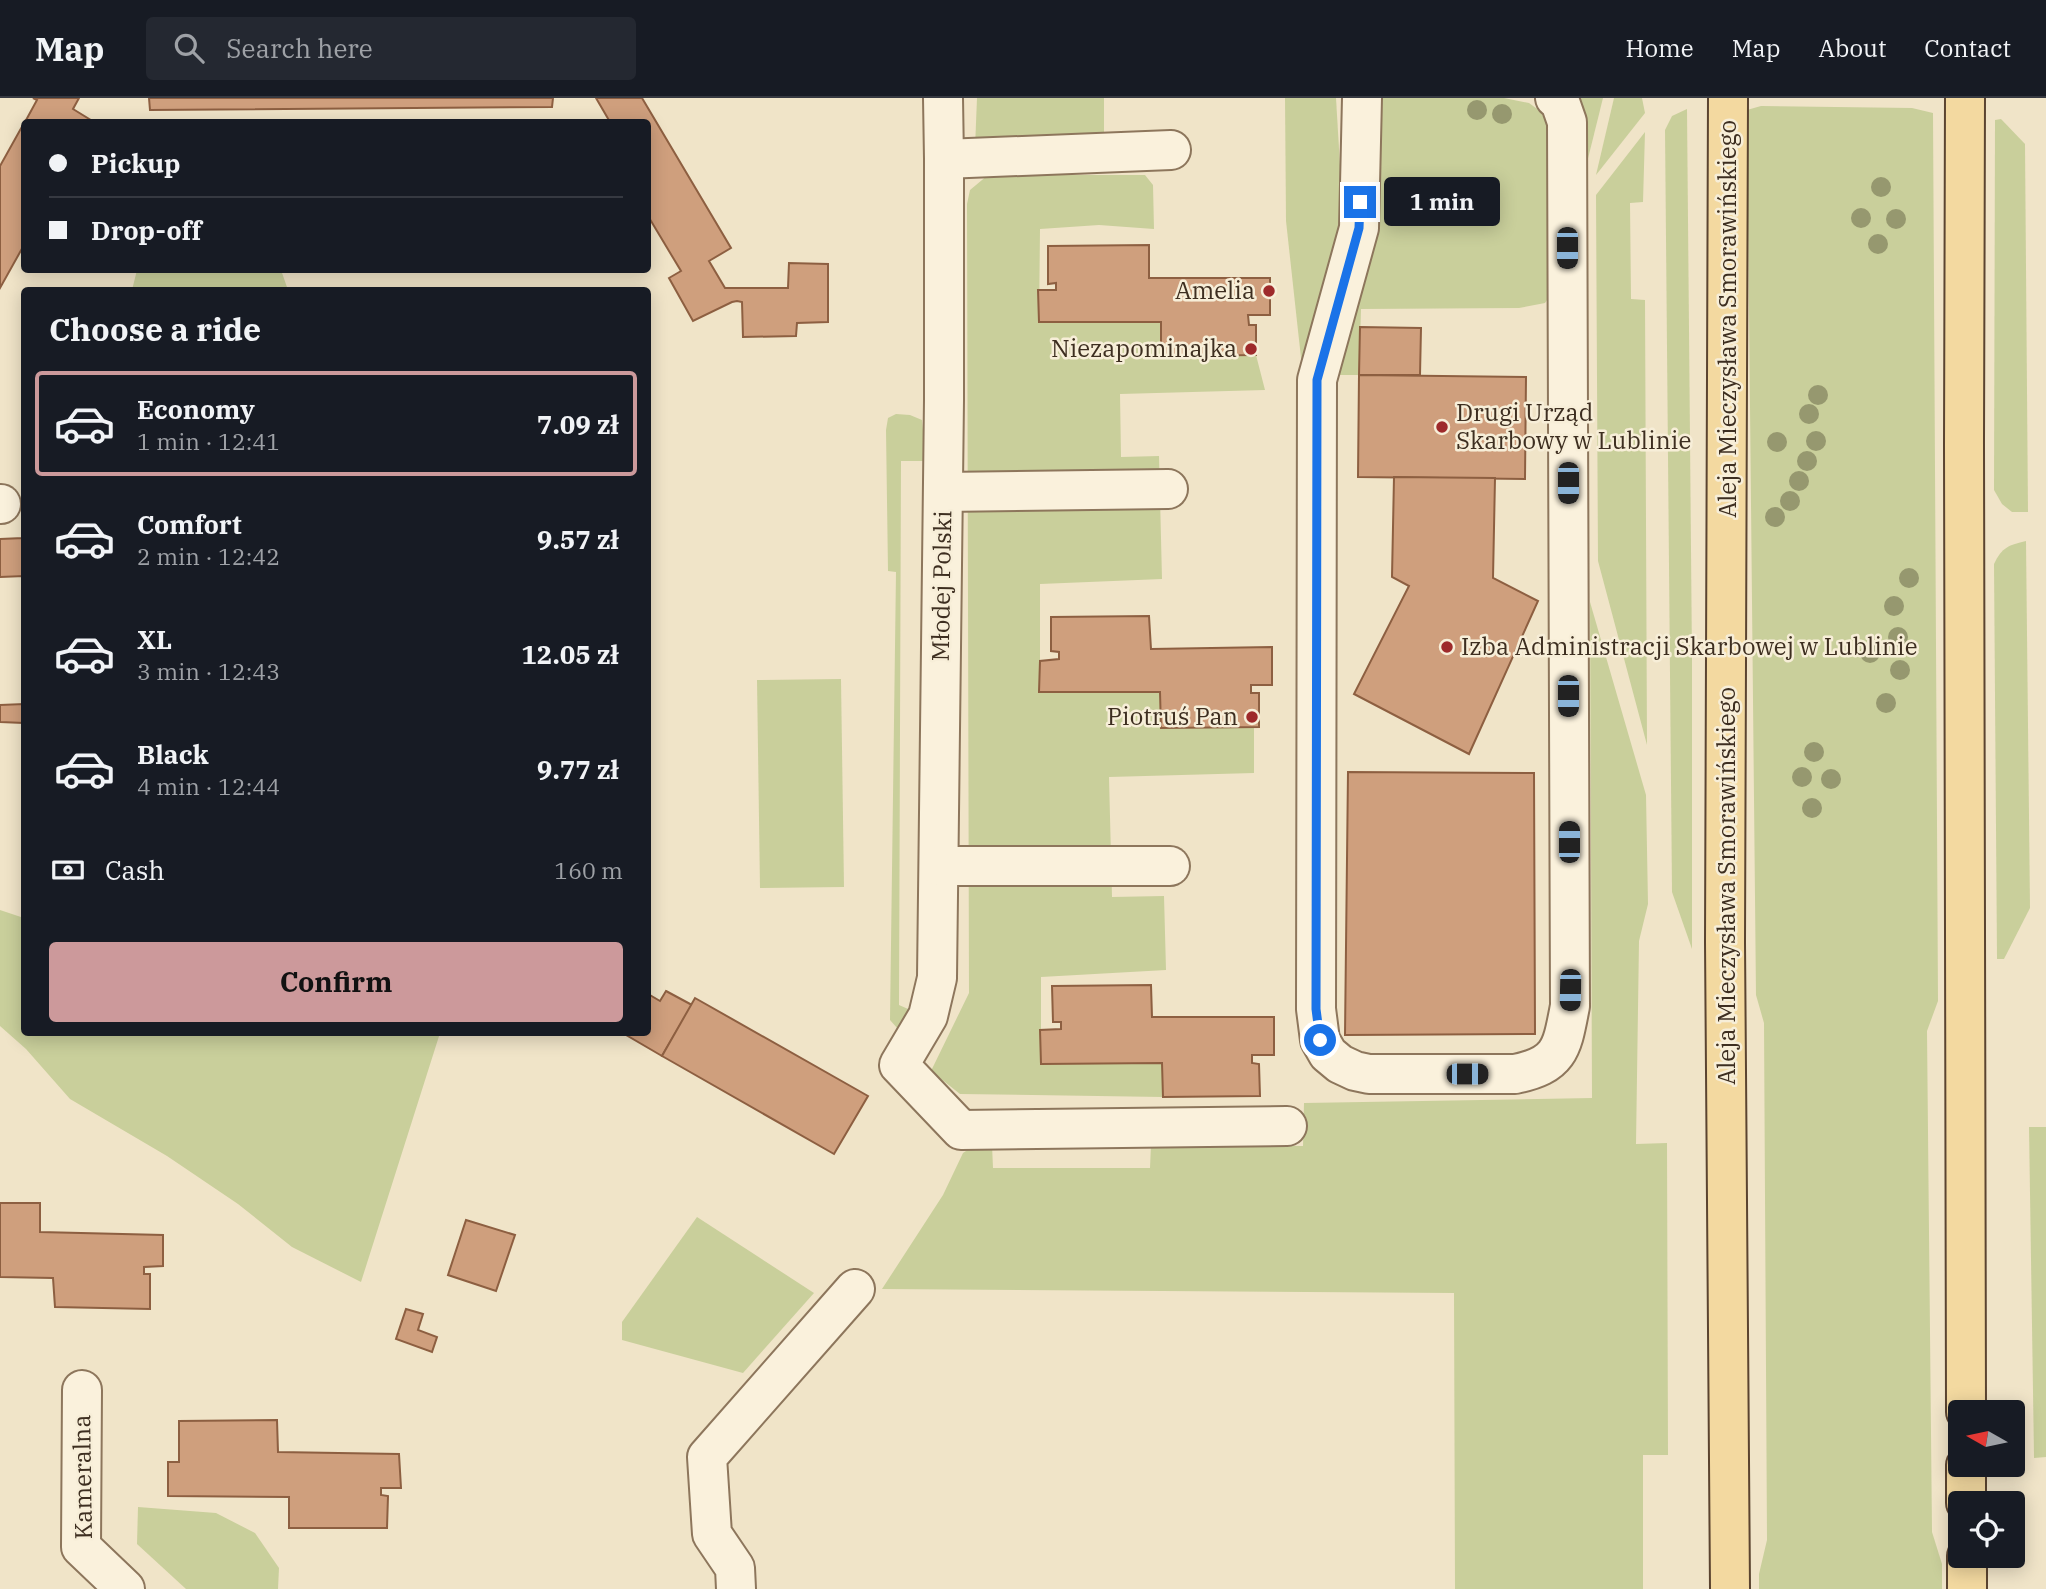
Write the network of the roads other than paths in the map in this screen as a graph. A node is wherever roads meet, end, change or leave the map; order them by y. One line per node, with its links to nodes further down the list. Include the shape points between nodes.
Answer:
1 (943, 98): 7 (street, Młodej Polski)
2 (1362, 98): 3 (street, via 1359,228 1317,380 1316,1009 1320,1040 1328,1054 1340,1064 1369,1074 1515,1074 1532,1070 1555,1055 1563,1041 1570,1006 1567,122)
3 (1555, 98)
4 (1728, 98): 18 (main road, Aleja Mieczysława Smorawińskiego, via 1725,942)
5 (1965, 98): 15 (main road)
6 (1171, 150): 7 (street)
7 (944, 159): 9 (street, Młodej Polski)
8 (1168, 489): 9 (street)
9 (943, 492): 10 (street, Młodej Polski)
10 (939, 866): 11 (street); 12 (street, Młodej Polski, via 937,978 928,1016 899,1065 961,1130)
11 (1170, 866)
12 (1287, 1126)
13 (855, 1289): 17 (street, via 707,1457 712,1534 735,1568)
14 (82, 1390): 16 (street, Kameralna, via 81,1547)
15 (1966, 1400)
16 (125, 1589)
17 (736, 1589)
18 (1730, 1589)

